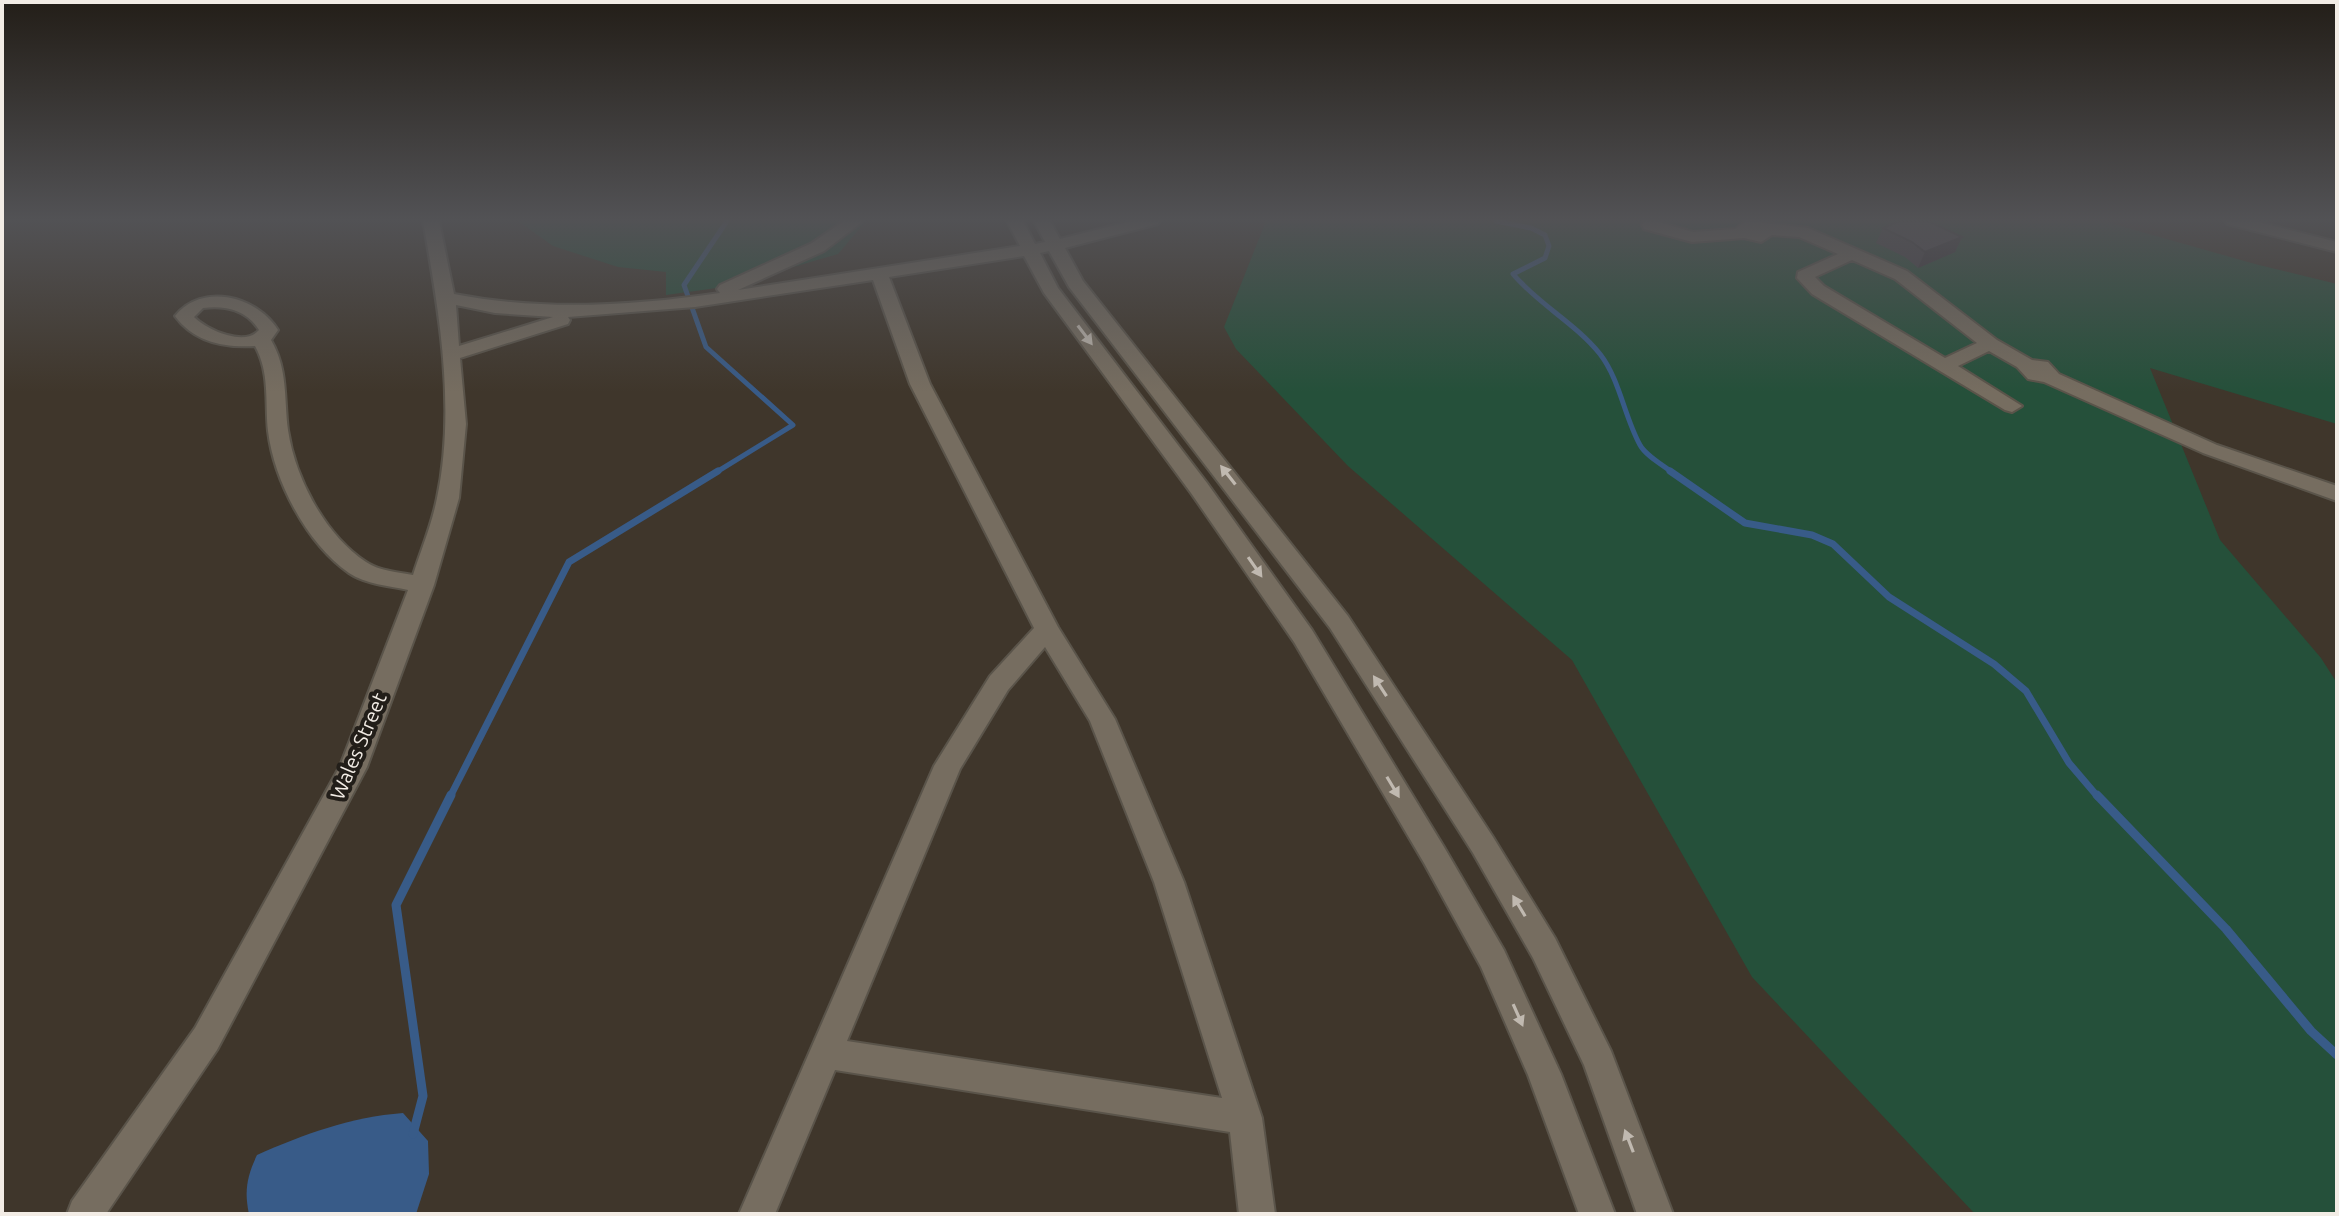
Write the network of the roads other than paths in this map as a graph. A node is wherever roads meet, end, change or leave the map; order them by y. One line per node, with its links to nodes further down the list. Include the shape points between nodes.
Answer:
1 (442, 278): 9 (street, Wales Street)
2 (748, 278): 10 (street)
3 (847, 278): 10 (street)
4 (881, 278): 19 (street, via 920,384)
5 (1048, 278): 25 (street, one-way to 25, via 1050,289 1303,636 1434,855 1493,960 1544,1074)
6 (1070, 278): 26 (street, one-way to 6, via 1599,1062 1544,948 1483,845 1339,622)
7 (1806, 278): 15 (street)
8 (1905, 278): 13 (street)
9 (446, 298): 11 (street, via 501,310); 14 (street, Wales Street)
10 (710, 298): 11 (street)
11 (594, 311): 14 (street)
12 (261, 340): 18 (street, via 274,358 278,434 297,491 321,532 359,569)
13 (1990, 344): 15 (street); 17 (street, via 2210,449)
14 (453, 354): 18 (street, Wales Street, via 456,424 448,498)
15 (1944, 365): 16 (street)
16 (2012, 406)
17 (2337, 494)
18 (422, 585): 22 (street, Wales Street, via 353,767 206,1039)
19 (1047, 629): 20 (street, via 999,683 948,766); 21 (street, via 1102,719 1169,882)
20 (825, 1053): 21 (street); 23 (street)
21 (1245, 1118): 24 (street)
22 (85, 1214)
23 (757, 1214)
24 (1257, 1214)
25 (1597, 1214)
26 (1655, 1214)

